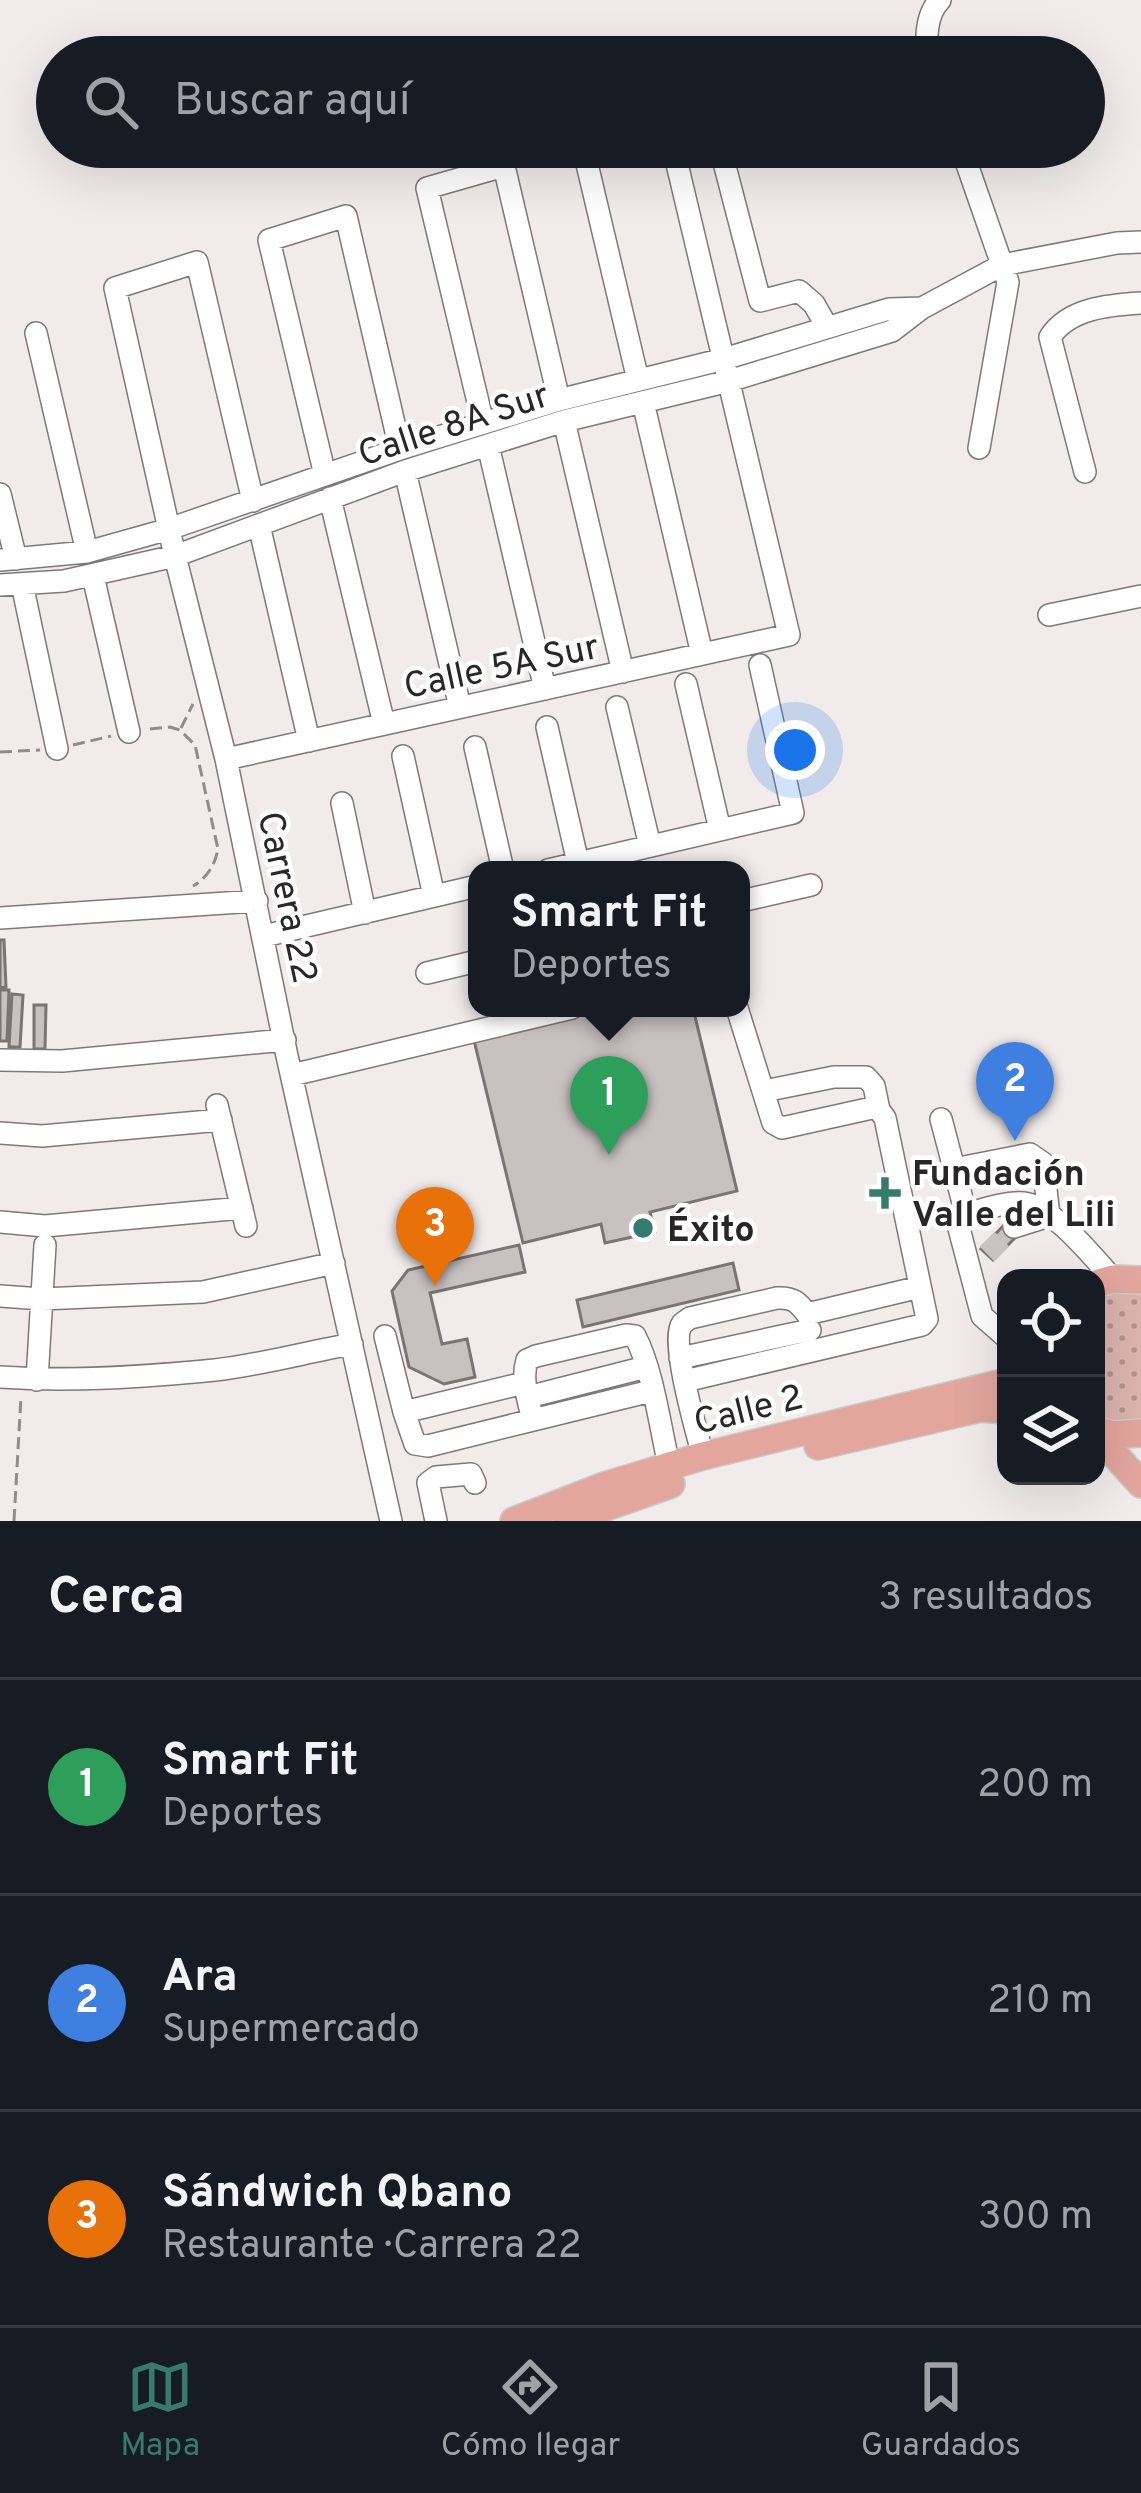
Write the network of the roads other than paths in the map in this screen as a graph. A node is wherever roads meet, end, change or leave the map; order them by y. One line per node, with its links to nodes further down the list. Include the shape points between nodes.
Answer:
1 (940, 0): 2 (street)
2 (927, 36)
3 (497, 168): 18 (street, via 427,188)
4 (504, 168): 17 (street)
5 (588, 168): 16 (street)
6 (678, 168): 15 (street)
7 (725, 168): 13 (street, via 760,301 799,291)
8 (968, 168): 10 (street)
9 (1141, 242): 10 (street, Calle 8A Sur)
10 (1002, 265): 12 (street, Calle 8A Sur); 19 (street, via 1008,282)
11 (1141, 303): 21 (street, via 1088,310 1050,337)
12 (922, 308): 13 (street, Calle 8A Sur); 15 (street, Calle 8A Sur, via 892,331)
13 (826, 327): 15 (street, Calle 8A Sur)
14 (36, 333): 28 (street)
15 (726, 370): 16 (street, Calle 8A Sur); 35 (street, Calle 5A Sur, via 790,635)
16 (640, 391): 17 (street, Calle 8A Sur); 35 (street)
17 (562, 411): 18 (street, Calle 8A Sur); 37 (street)
18 (485, 434): 20 (street, Calle 8A Sur); 39 (street)
19 (979, 448)
20 (402, 460): 22 (street, Calle 8A Sur); 22 (street, via 346,216 269,240); 24 (street, Calle 8A Sur); 40 (street)
21 (1085, 472)
22 (325, 475): 25 (street, Calle 8A Sur)
23 (0, 494): 30 (street)
24 (330, 498): 26 (street, Calle 8A Sur); 42 (street)
25 (253, 501): 27 (street, Calle 8A Sur); 27 (street, Carrera 22, via 197,262 115,288)
26 (259, 525): 29 (street, Calle 8A Sur); 45 (street)
27 (169, 529): 28 (street, Calle 8A Sur); 29 (street, Carrera 22)
28 (87, 552): 30 (street, Calle 8A Sur)
29 (175, 556): 31 (street, Calle 8A Sur); 49 (street, Carrera 22)
30 (8, 559)
31 (93, 576): 32 (street, Calle 8A Sur); 44 (street)
32 (11, 584): 47 (street)
33 (1141, 596): 34 (street)
34 (1048, 615)
35 (702, 654): 37 (street, Calle 5A Sur)
36 (760, 665): 51 (street, via 793,813)
37 (623, 671): 39 (street, Calle 5A Sur)
38 (686, 684): 51 (street)
39 (545, 688): 40 (street, Calle 5A Sur)
40 (460, 707): 42 (street, Calle 5A Sur)
41 (617, 707): 52 (street)
42 (384, 724): 45 (street, Calle 5A Sur)
43 (547, 727): 54 (street)
44 (129, 732)
45 (309, 741): 49 (street, Calle 5A Sur)
46 (475, 747): 53 (street)
47 (58, 749)
48 (403, 756): 58 (street)
49 (226, 759): 60 (street, Carrera 22)
50 (342, 803): 61 (street)
51 (720, 830): 52 (street)
52 (650, 846): 55 (street)
53 (501, 861)
54 (578, 861)
55 (617, 861)
56 (811, 885): 59 (street)
57 (468, 888): 58 (street)
58 (434, 896): 61 (street)
59 (750, 899)
60 (257, 901): 62 (street); 63 (street, Carrera 22)
61 (364, 913): 63 (street)
62 (0, 918)
63 (264, 936): 68 (street, Carrera 22)
64 (468, 964): 65 (street)
65 (427, 973)
66 (535, 1017): 70 (street)
67 (740, 1017): 71 (street)
68 (285, 1040): 69 (street); 70 (street, Carrera 22)
69 (0, 1060)
70 (292, 1076): 81 (street, Carrera 22)
71 (764, 1090): 72 (street, via 866,1077); 72 (street, via 782,1128)
72 (879, 1110): 83 (street)
73 (941, 1119): 75 (street)
74 (0, 1133): 78 (street, via 42,1136 219,1113 244,1217)
75 (954, 1169): 76 (street); 77 (street, via 1039,1158)
76 (966, 1214): 77 (street, via 1020,1202); 86 (street, via 956,1217 977,1258)
77 (1049, 1216): 79 (street); 82 (street)
78 (0, 1222)
79 (1014, 1227)
80 (45, 1245): 85 (street)
81 (334, 1264): 85 (street, via 203,1292); 89 (street, Carrera 22)
82 (1117, 1281)
83 (920, 1287): 87 (street); 87 (street, via 922,1325)
84 (0, 1296): 85 (street)
85 (42, 1299): 93 (street)
86 (994, 1328)
87 (810, 1331): 90 (street); 90 (street, via 789,1297 690,1318 680,1330); 94 (street)
88 (385, 1336): 99 (street)
89 (352, 1344): 93 (street, via 218,1370); 107 (street, Carrera 22)
90 (680, 1358): 94 (street)
91 (646, 1367): 96 (street); 97 (street); 97 (street, via 635,1336 527,1360)
92 (0, 1377): 93 (street)
93 (37, 1380)
94 (686, 1381): 103 (street)
95 (997, 1384): 103 (main road, Calle 2)
96 (651, 1390): 97 (street); 104 (street)
97 (528, 1400): 99 (street); 99 (street, via 428,1446 410,1436)
98 (997, 1409): 110 (main road, Calle 2, via 720,1470)
99 (404, 1412)
100 (1141, 1433): 101 (main road)
101 (1105, 1434)
102 (1105, 1442): 106 (main road)
103 (703, 1456): 104 (main road, Calle 2)
104 (669, 1466): 109 (main road, Calle 2)
105 (475, 1483): 108 (street, via 471,1474 428,1483)
106 (1141, 1484)
107 (391, 1521)
108 (436, 1521)
109 (514, 1521)
110 (567, 1521)

